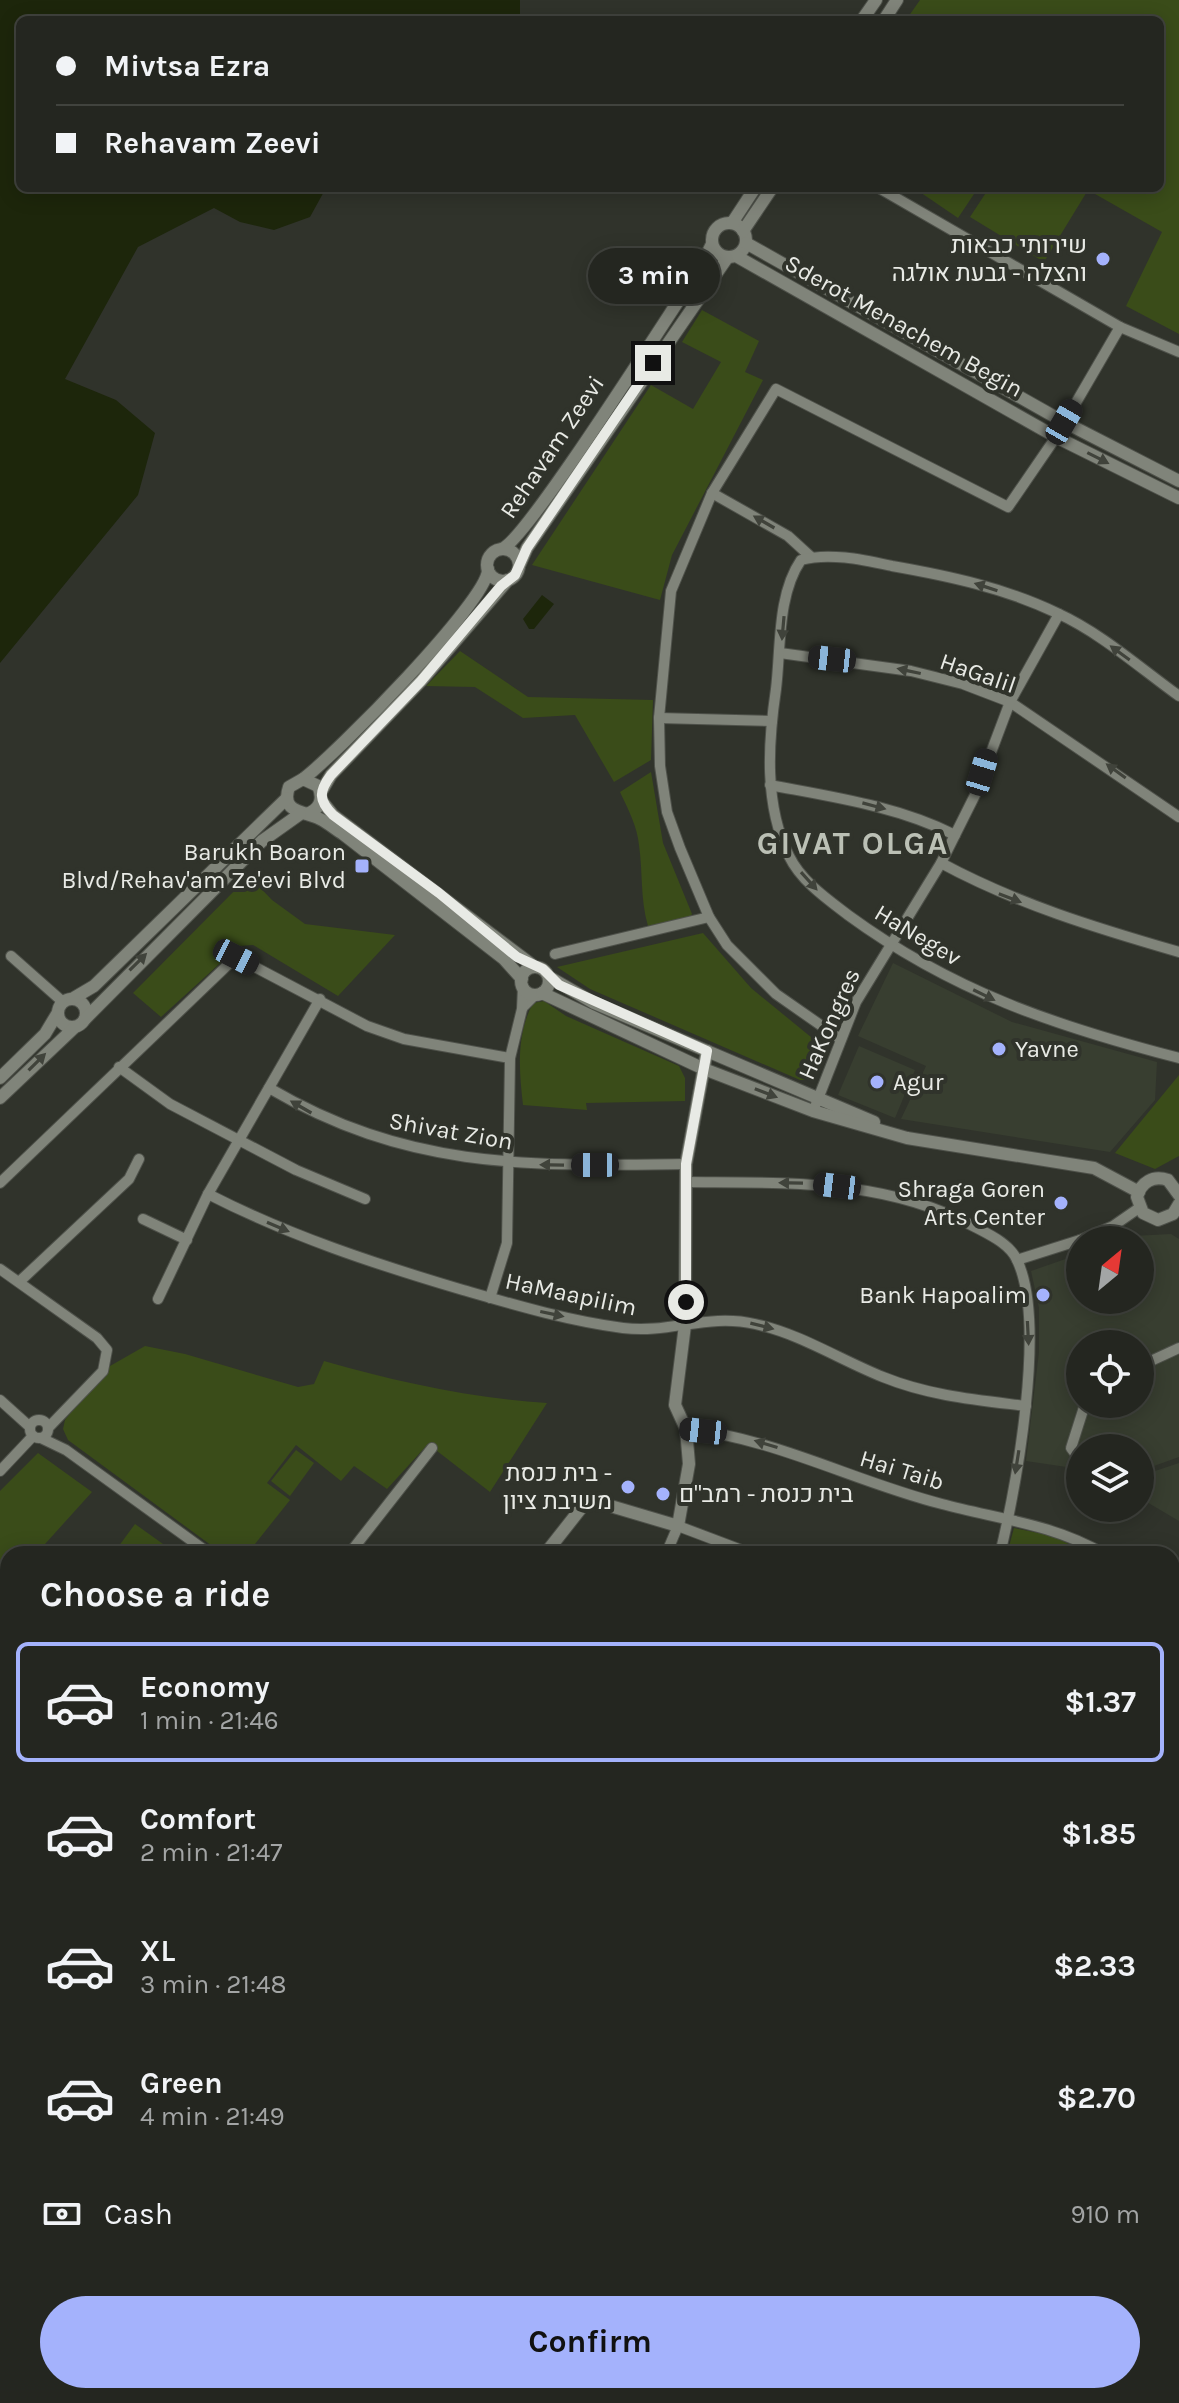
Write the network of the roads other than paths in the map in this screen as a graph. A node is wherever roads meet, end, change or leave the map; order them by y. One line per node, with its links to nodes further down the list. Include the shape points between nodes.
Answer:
1 (754, 192): 4 (street)
2 (769, 192): 4 (street)
3 (886, 192): 7 (street)
4 (741, 232): 5 (street, Rehavam Zeevi, via 717,227); 6 (street, Rehavam Zeevi); 9 (street, Sderot Menachem Begin)
5 (712, 244): 6 (street, Sderot Menachem Begin, via 715,251); 14 (street, Rehavam Zeevi, via 551,489 514,542)
6 (732, 257): 10 (street, Sderot Menachem Begin); 16 (street, Rehavam Zeevi)
7 (1120, 327): 8 (street); 9 (street)
8 (1179, 352)
9 (1064, 422): 10 (street); 11 (street, Sderot Menachem Begin)
10 (1056, 437): 12 (street, via 1008,507 776,389); 13 (street, Sderot Menachem Begin, one-way to 13)
11 (1179, 481)
12 (712, 493): 15 (street, one-way to 12, via 788,536); 23 (street, via 671,591)
13 (1179, 498)
14 (502, 549): 16 (street, via 516,556); 17 (street, via 490,556)
15 (811, 557): 19 (street, one-way to 15, via 981,584 929,572); 20 (street, HaNegev, one-way to 20, via 794,570)
16 (519, 566): 18 (street)
17 (488, 569): 18 (street, via 496,579); 25 (street, via 482,590 417,665)
18 (508, 580): 27 (street, via 331,775)
19 (1059, 614): 21 (street, one-way to 19); 22 (street, HaKongres)
20 (780, 653): 22 (street, HaGalil, one-way to 20, via 911,671); 24 (street, HaNegev)
21 (1179, 696)
22 (1010, 702): 30 (street, HaGalil, one-way to 22); 31 (street, HaKongres)
23 (659, 718): 24 (street); 33 (street, via 667,812)
24 (772, 721): 26 (street, HaNegev)
25 (303, 779): 27 (street, via 314,782); 28 (street, via 293,783)
26 (770, 785): 31 (street, one-way to 31, via 868,803); 34 (street, HaNegev, one-way to 34, via 790,858 825,898)
27 (321, 796): 29 (street, via 317,809); 38 (street, via 333,815)
28 (287, 798): 29 (street, via 291,808); 43 (street, via 94,986)
29 (303, 814): 40 (street, via 328,824 413,887 504,959); 45 (street, one-way to 29, via 262,841)
30 (1179, 817)
31 (955, 835): 32 (street, HaKongres)
32 (941, 863): 34 (street, HaKongres); 35 (street, one-way to 35, via 997,893 1068,920)
33 (709, 917): 36 (street); 46 (street, via 727,945 776,994)
34 (890, 946): 46 (street, HaKongres); 49 (street, HaNegev, one-way to 49, via 1011,1008)
35 (1179, 952)
36 (555, 954)
37 (11, 956): 43 (street)
38 (535, 967): 39 (street); 40 (street, via 527,970)
39 (549, 977): 41 (street); 47 (street, via 594,1003)
40 (522, 982): 41 (street); 44 (street)
41 (539, 994): 44 (street); 51 (street)
42 (320, 999): 48 (street, via 367,1026 404,1039); 50 (street, via 236,957); 54 (street)
43 (64, 1005): 45 (street, via 64,1025); 45 (street, via 83,1005); 52 (street, via 45,1034)
44 (522, 1009): 48 (street)
45 (80, 1023): 57 (street, one-way to 45)
46 (839, 1038): 56 (street, HaKongres)
47 (707, 1051): 51 (street); 56 (street)
48 (510, 1058): 62 (street)
49 (1179, 1058)
50 (119, 1067): 60 (street, via 170,1104); 68 (street)
51 (704, 1069): 53 (street); 55 (street)
52 (0, 1078)
53 (729, 1079): 55 (street); 58 (street, one-way to 58)
54 (269, 1088): 60 (street); 62 (street, Shivat Zion, one-way to 54, via 419,1150 357,1132)
55 (699, 1092): 63 (street)
56 (819, 1096): 58 (street, HaKongres); 59 (street)
57 (0, 1098)
58 (813, 1111): 59 (street)
59 (907, 1138): 65 (street, via 1094,1168)
60 (238, 1139): 70 (street); 72 (street)
61 (139, 1159): 81 (street, via 129,1179)
62 (508, 1164): 63 (street, Shivat Zion, one-way to 62); 82 (street, via 507,1243)
63 (686, 1164): 67 (street)
64 (1173, 1177): 66 (street); 71 (street)
65 (1114, 1178): 66 (street); 69 (street)
66 (1149, 1180): 69 (street)
67 (685, 1182): 79 (street, one-way to 67, via 1005,1245 948,1212 898,1196 820,1184); 84 (street)
68 (0, 1183)
69 (1139, 1192): 73 (street)
70 (208, 1194): 77 (street); 82 (street, HaMaapilim, one-way to 82, via 349,1257)
71 (1179, 1195)
72 (365, 1199)
73 (1139, 1208): 74 (street, via 1158,1220); 76 (street)
74 (1177, 1213)
75 (143, 1219): 77 (street)
76 (1113, 1226)
77 (187, 1240): 83 (street)
78 (1066, 1244): 79 (street)
79 (1017, 1260): 88 (street, one-way to 88, via 1028,1330)
80 (0, 1269): 81 (street)
81 (19, 1282): 89 (street, via 107,1350 103,1371)
82 (490, 1298): 84 (street, HaMaapilim, one-way to 84, via 622,1328)
83 (158, 1299)
84 (685, 1325): 88 (street, HaMaapilim, one-way to 88, via 711,1318 753,1323 911,1387); 90 (street, via 675,1405)
85 (1179, 1348): 86 (street)
86 (1154, 1360)
87 (0, 1400): 89 (street)
88 (1026, 1406): 93 (street, one-way to 93)
89 (40, 1428): 92 (street); 95 (street)
90 (686, 1429): 93 (street, Hai Taib, one-way to 90, via 943,1504 764,1443); 94 (street, via 689,1464)
91 (432, 1448): 96 (street)
92 (0, 1471)
93 (1009, 1517): 100 (street); 101 (street, Hai Taib)
94 (678, 1526): 97 (street, via 597,1502 582,1507); 98 (street); 99 (street)
95 (199, 1546)
96 (355, 1546)
97 (551, 1546)
98 (669, 1546)
99 (731, 1546)
100 (1002, 1546)
101 (1086, 1546)

